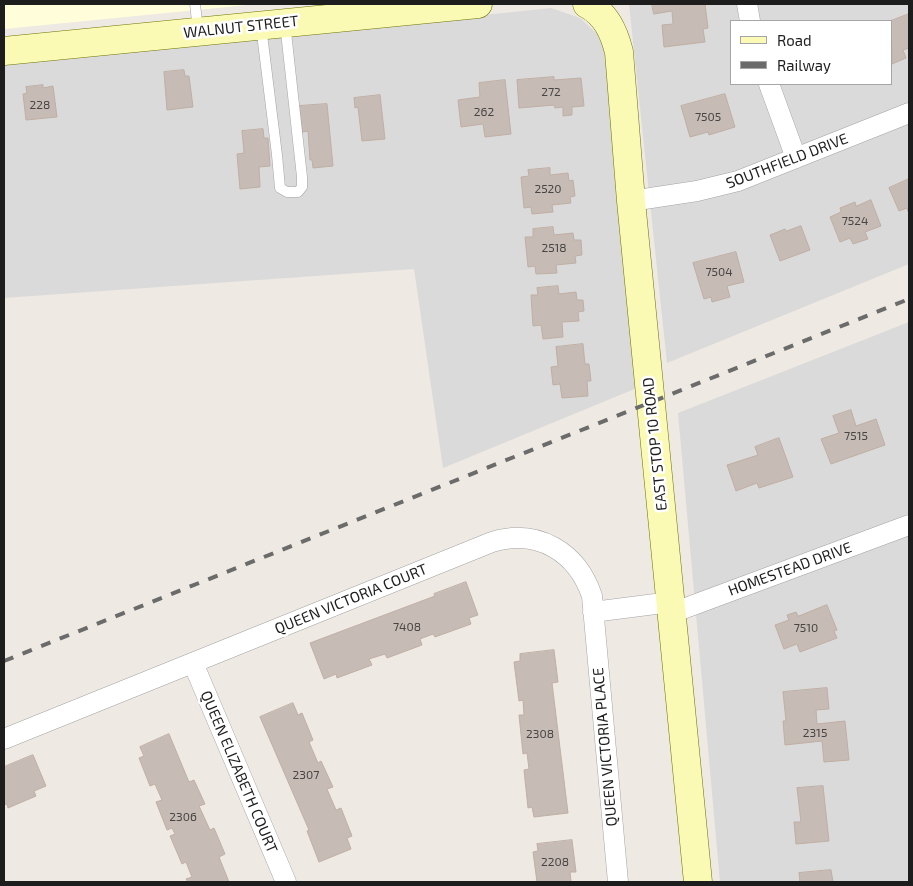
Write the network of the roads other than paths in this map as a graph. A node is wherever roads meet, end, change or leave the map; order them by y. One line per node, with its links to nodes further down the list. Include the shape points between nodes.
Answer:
1 (195, 4): 8 (lane)
2 (478, 4): 5 (street, WALNUT STREET)
3 (747, 4): 6 (street)
4 (593, 7): 13 (street, EAST STOP 10 ROAD, via 615,36)
5 (366, 9): 7 (street, WALNUT STREET)
6 (750, 20)
7 (273, 24): 7 (lane, via 280,188 298,192 302,178); 8 (street, WALNUT STREET)
8 (199, 31): 9 (street, WALNUT STREET)
9 (4, 51)
10 (769, 85): 12 (street)
11 (909, 113): 12 (street, SOUTHFIELD DRIVE)
12 (796, 158): 13 (street, SOUTHFIELD DRIVE, via 714,188)
13 (631, 201): 15 (street, EAST STOP 10 ROAD)
14 (909, 524): 15 (street, HOMESTEAD DRIVE)
15 (671, 607): 16 (street); 21 (street, EAST STOP 10 ROAD)
16 (593, 612): 17 (street, QUEEN VICTORIA COURT, via 592,596 574,562 548,544 512,538 492,542); 20 (street, QUEEN VICTORIA PLACE)
17 (193, 663): 18 (street, QUEEN VICTORIA COURT); 19 (street, QUEEN ELIZABETH COURT)
18 (4, 739)
19 (286, 882)
20 (618, 882)
21 (698, 882)

